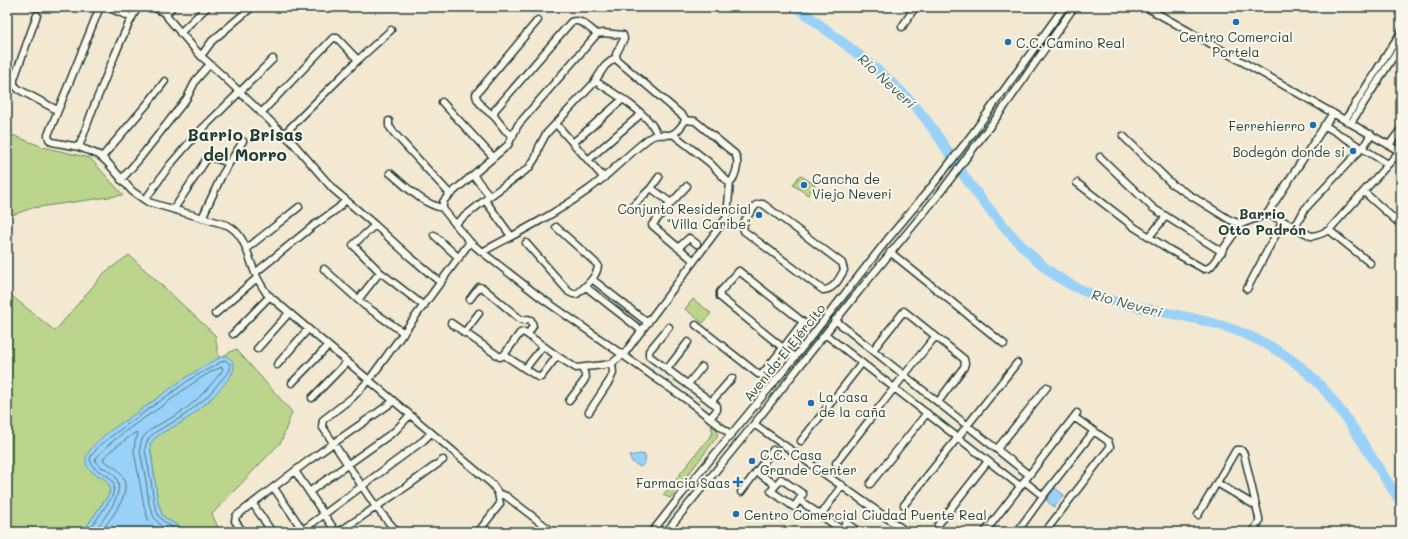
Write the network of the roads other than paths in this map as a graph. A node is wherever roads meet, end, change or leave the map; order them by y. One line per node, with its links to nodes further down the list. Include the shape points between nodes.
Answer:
1 (100, 7): 34 (street)
2 (107, 7): 14 (street)
3 (138, 7): 14 (street)
4 (154, 7): 12 (street)
5 (172, 7): 12 (street)
6 (207, 7): 19 (street)
7 (252, 7): 22 (street, via 212,41)
8 (915, 7): 16 (street)
9 (1064, 7): 27 (street)
10 (1074, 7): 30 (street)
11 (1146, 7): 36 (street)
12 (166, 14): 19 (street)
13 (37, 15): 34 (street, via 14,84 18,89)
14 (131, 17): 54 (street)
15 (538, 20): 38 (street, via 476,94 485,109)
16 (902, 27)
17 (391, 30): 25 (street)
18 (1401, 32): 41 (street)
19 (180, 33): 22 (street)
20 (597, 34): 23 (street, via 624,36); 38 (street, via 580,21 571,22 495,110); 49 (street, via 518,125)
21 (1401, 45): 41 (street)
22 (201, 56): 26 (street)
23 (616, 57): 29 (street, via 605,66); 39 (street)
24 (273, 59): 31 (street)
25 (358, 60): 35 (street, via 337,38 333,38); 45 (street)
26 (210, 64): 31 (street); 67 (street, via 196,80 187,98)
27 (1013, 77): 30 (street); 115 (street, Avenida El Ejército, via 932,186)
28 (165, 81): 57 (street)
29 (595, 81): 32 (street); 42 (street)
30 (1021, 83): 103 (street, Avenida El Ejército, via 940,193)
31 (240, 92): 35 (street); 75 (street, via 196,135 169,166)
32 (623, 99): 37 (street); 52 (street)
33 (442, 102): 58 (street)
34 (57, 110): 54 (street, via 48,135 49,139 52,142)
35 (262, 113): 45 (street)
36 (1333, 113): 41 (street); 43 (street)
37 (641, 114): 47 (street, via 653,126); 60 (street)
38 (494, 116): 49 (street)
39 (685, 120): 48 (street); 68 (street, via 695,121 736,156 734,176)
40 (389, 121): 73 (street, via 394,133)
41 (1348, 121): 46 (street)
42 (556, 124): 52 (street); 74 (street, via 543,138 529,168)
43 (1324, 125): 55 (street); 83 (street)
44 (1401, 129): 53 (street)
45 (284, 134): 76 (street)
46 (1371, 134): 53 (street); 55 (street)
47 (657, 135): 48 (street); 66 (street, via 648,139)
48 (674, 135): 68 (street)
49 (513, 136): 58 (street, via 508,145)
50 (1123, 136): 88 (street, via 1172,184 1230,220)
51 (243, 141): 61 (street)
52 (573, 143): 60 (street)
53 (1389, 145): 56 (street)
54 (79, 147): 57 (street)
55 (1363, 148): 62 (street); 92 (street, via 1305,209)
56 (1400, 151): 62 (street)
57 (102, 157): 67 (street)
58 (493, 157): 64 (street)
59 (1100, 157): 84 (street, via 1153,208)
60 (588, 160): 66 (street)
61 (229, 163): 82 (street, via 213,158 206,160); 85 (street)
62 (1388, 164): 72 (street)
63 (390, 173): 81 (street, via 420,198)
64 (473, 175): 73 (street); 74 (street)
65 (659, 176): 71 (street)
66 (604, 178): 95 (street, via 577,198)
67 (121, 180): 75 (street)
68 (730, 182): 106 (street, via 727,217)
69 (1077, 183): 96 (street, via 1134,227)
70 (687, 186): 78 (street)
71 (651, 188): 78 (street); 80 (street)
72 (1364, 192): 90 (street); 93 (street)
73 (450, 194): 81 (street, via 443,202)
74 (490, 196): 77 (street)
75 (145, 200): 82 (street)
76 (346, 200): 89 (street); 110 (street)
77 (484, 200): 87 (street); 95 (street)
78 (672, 203): 100 (street, via 652,225)
79 (298, 207): 101 (street)
80 (632, 207)
81 (443, 208): 87 (street)
82 (174, 209): 85 (street)
83 (1267, 214): 86 (street); 88 (street)
84 (1166, 216): 96 (street); 104 (street)
85 (202, 218): 101 (street, via 234,228)
86 (1283, 221): 92 (street); 116 (street)
87 (455, 224): 97 (street)
88 (1241, 224): 104 (street)
89 (375, 225): 109 (street, via 354,245); 113 (street)
90 (1401, 225)
91 (556, 227): 111 (street, via 598,265)
92 (1294, 227): 93 (street, via 1311,236)
93 (1329, 230): 107 (street)
94 (434, 235): 105 (street)
95 (511, 236): 102 (street)
96 (1150, 236): 104 (street, via 1204,269 1209,268)
97 (470, 242): 102 (street); 105 (street)
98 (526, 243): 114 (street, via 569,292 577,294)
99 (697, 244): 100 (street, via 688,238)
100 (678, 248): 106 (street)
101 (246, 249): 110 (street)
102 (482, 252): 144 (street, via 540,297)
103 (890, 252): 124 (street, Avenida El Ejército); 138 (street)
104 (1222, 252)
105 (459, 258): 113 (street)
106 (694, 262): 126 (street)
107 (1370, 263)
108 (324, 269): 119 (street)
109 (380, 272): 119 (street); 120 (street)
110 (256, 275): 117 (street); 123 (street)
111 (592, 279): 114 (street); 126 (street)
112 (838, 281): 112 (street, via 830,289 823,290 744,231 743,224 756,205 764,204 842,263 844,270); 115 (street)
113 (441, 283): 120 (street)
114 (586, 287): 130 (street)
115 (849, 288): 147 (street, Avenida El Ejército)
116 (1248, 289)
117 (270, 296): 121 (street); 133 (street)
118 (470, 298): 134 (street, via 479,287 483,288 520,320 531,320 533,326)
119 (358, 300): 132 (street)
120 (424, 306): 132 (street)
121 (289, 313): 129 (street); 142 (street)
122 (479, 313): 131 (street)
123 (215, 314)
124 (835, 320): 135 (street, Avenida El Ejército); 143 (street)
125 (451, 323): 131 (street)
126 (648, 323): 130 (street)
127 (696, 325): 141 (street, via 761,375)
128 (669, 327): 155 (street, via 649,353 649,356)
129 (308, 329): 139 (street); 152 (street)
130 (642, 331): 144 (street)
131 (464, 332): 145 (street, via 497,357)
132 (404, 333): 159 (street)
133 (232, 334)
134 (528, 334): 140 (street); 145 (street, via 520,333)
135 (825, 334): 150 (street); 173 (street, Avenida El Ejército)
136 (935, 337): 143 (street, via 904,311); 157 (street); 168 (street, via 964,359 965,363)
137 (688, 342): 155 (street)
138 (1004, 344)
139 (328, 346): 148 (street); 160 (street)
140 (543, 346): 146 (street); 156 (street)
141 (783, 348): 141 (street, via 720,297 720,292 737,272 742,272 803,322); 147 (street)
142 (257, 349)
143 (873, 350): 157 (street)
144 (624, 354): 149 (street); 172 (street)
145 (504, 355): 156 (street)
146 (557, 356): 154 (street, via 571,366); 156 (street, via 541,377 536,377)
147 (795, 357): 177 (street, Avenida El Ejército)
148 (347, 362): 159 (street); 164 (street)
149 (612, 363): 154 (street); 169 (street, via 613,373 610,380)
150 (862, 363): 163 (street); 179 (street)
151 (1017, 363): 174 (street)
152 (277, 365)
153 (702, 367): 161 (street)
154 (582, 368): 166 (street, via 586,377)
155 (667, 369): 161 (street)
156 (525, 370)
157 (904, 375): 163 (street); 168 (street)
158 (732, 378): 167 (street)
159 (369, 380): 165 (street); 180 (street, via 353,397 322,421 322,426)
160 (292, 383)
161 (688, 384): 167 (street)
162 (1047, 387): 181 (street)
163 (894, 388): 170 (street); 185 (street)
164 (312, 398)
165 (394, 401): 171 (street); 180 (street)
166 (569, 401)
167 (711, 402): 172 (street, via 718,408)
168 (938, 402): 174 (street)
169 (589, 412)
170 (927, 413): 178 (street); 192 (street)
171 (410, 415): 176 (street); 186 (street, via 395,431)
172 (710, 418): 177 (street)
173 (754, 424): 195 (street); 220 (street, Avenida El Ejército)
174 (967, 425): 178 (street); 181 (street)
175 (1094, 431): 189 (street, via 1076,415); 200 (street); 224 (street, via 1108,441 1110,447)
176 (431, 433): 193 (street); 199 (street, via 489,481)
177 (730, 434): 219 (street, Avenida El Ejército)
178 (957, 437): 184 (street); 203 (street)
179 (801, 441)
180 (334, 444): 186 (street); 187 (street)
181 (997, 449): 189 (street)
182 (773, 450): 188 (street)
183 (443, 460): 205 (street)
184 (988, 461): 190 (street); 209 (street)
185 (836, 463)
186 (349, 464): 193 (street); 197 (street)
187 (295, 471): 196 (street); 197 (street)
188 (756, 472): 194 (street); 198 (street)
189 (1029, 475): 190 (street)
190 (1022, 483): 200 (street); 222 (street)
191 (1217, 483): 204 (street); 204 (street, via 1236,450 1241,450); 207 (street)
192 (870, 484)
193 (362, 485): 205 (street); 206 (street)
194 (776, 485): 201 (street, via 781,479 803,494); 201 (street, via 772,491 794,507)
195 (842, 485): 208 (street); 210 (street)
196 (274, 488): 202 (street); 211 (street)
197 (309, 492): 206 (street)
198 (741, 492)
199 (498, 493): 217 (street, via 500,504); 218 (street, via 506,496)
200 (1042, 496): 223 (street)
201 (799, 500): 208 (street)
202 (253, 504): 213 (street, via 235,517 234,521); 214 (street)
203 (904, 505)
204 (1256, 506): 225 (street, via 1259,522)
205 (376, 507): 215 (street); 216 (street)
206 (324, 514): 211 (street); 215 (street)
207 (1198, 515)
208 (821, 516): 212 (street)
209 (938, 525)
210 (904, 530)
211 (304, 531)
212 (841, 531): 221 (street, via 846,523)
213 (243, 532)
214 (272, 532)
215 (338, 532)
216 (397, 532)
217 (478, 532)
218 (553, 532)
219 (652, 532)
220 (666, 532)
221 (859, 532)
222 (985, 532)
223 (1016, 532)
224 (1045, 532)
225 (1253, 532)

